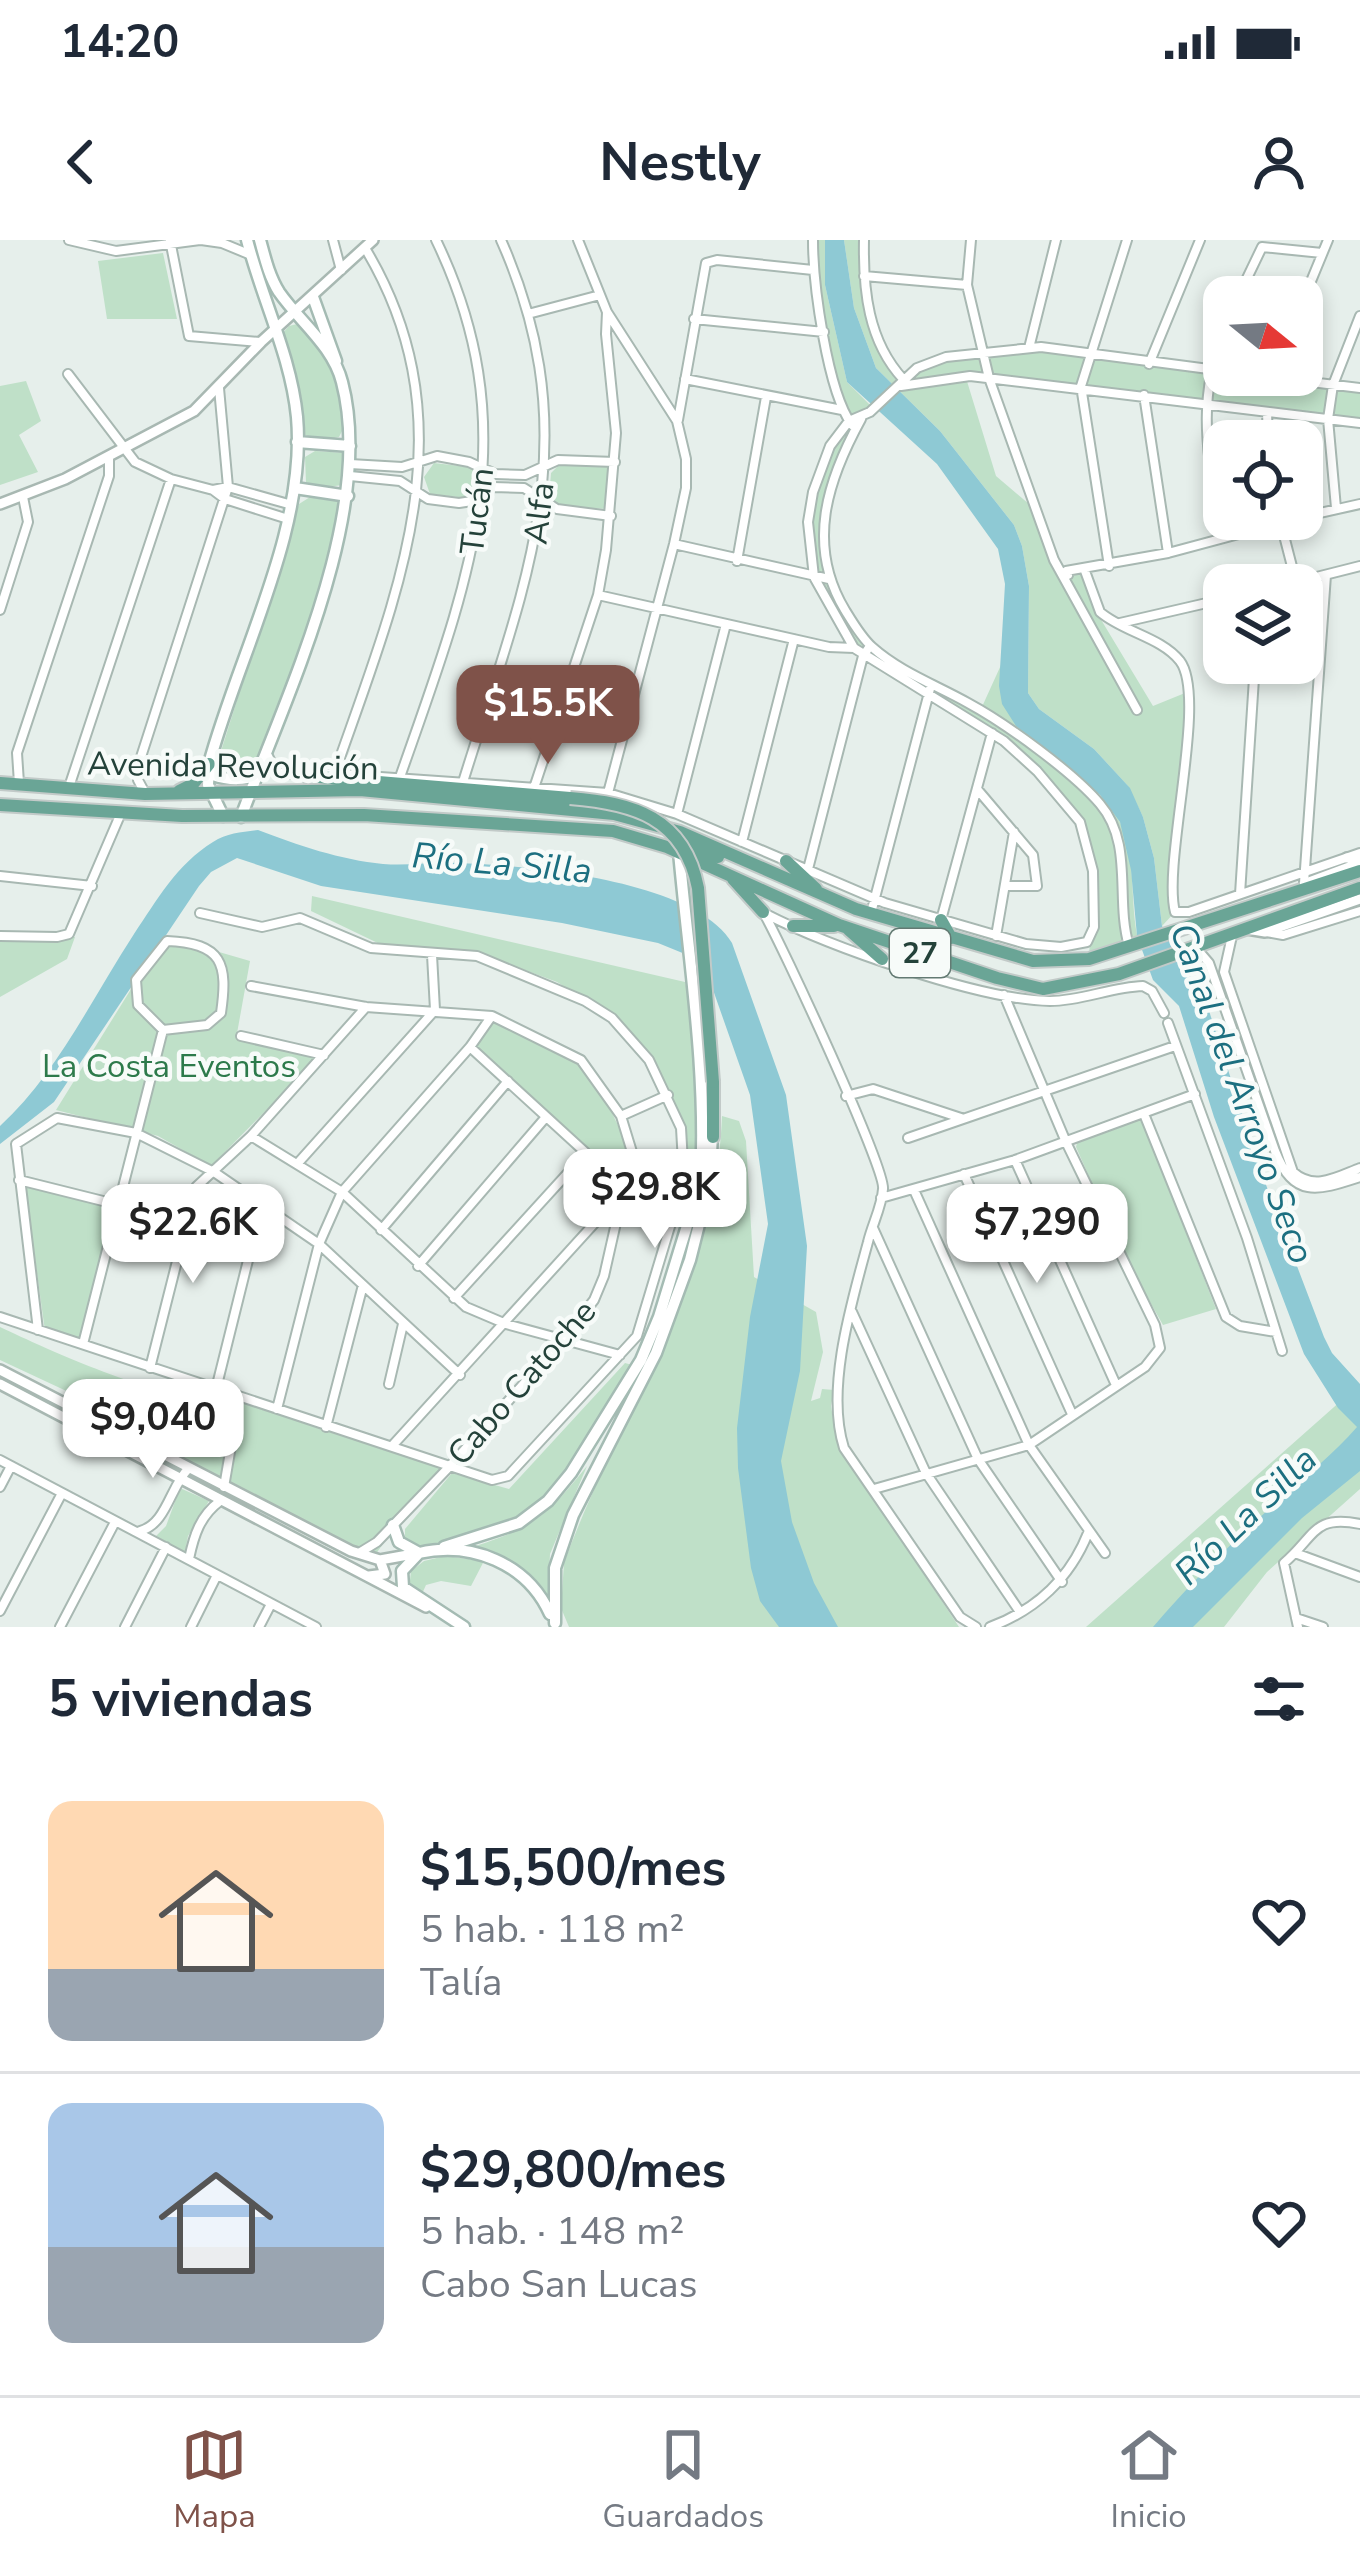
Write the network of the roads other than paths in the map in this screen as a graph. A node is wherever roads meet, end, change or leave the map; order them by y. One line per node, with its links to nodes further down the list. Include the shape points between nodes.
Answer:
1 (69, 240): 16 (street, via 116,251)
2 (200, 240): 16 (street); 19 (street)
3 (247, 240): 19 (main road)
4 (260, 240): 28 (main road, via 270,276)
5 (334, 240): 20 (street)
6 (436, 240): 69 (street, Tucán, via 476,360)
7 (501, 240): 30 (street, Alfa)
8 (578, 240): 26 (street)
9 (813, 240): 21 (street)
10 (864, 240): 22 (street)
11 (971, 240): 25 (street)
12 (1056, 240): 36 (street)
13 (1126, 240): 38 (street)
14 (1199, 240): 40 (street)
15 (1328, 240): 18 (street)
16 (170, 242): 35 (street, via 189,337)
17 (369, 244): 20 (street); 67 (street, via 406,340)
18 (1322, 253): 23 (street, via 1262,247); 24 (street)
19 (250, 255): 33 (main road)
20 (341, 270): 27 (street)
21 (814, 270): 32 (street, via 708,261); 34 (street)
22 (864, 276): 25 (street); 46 (street, via 875,332)
23 (1248, 276)
24 (1313, 276)
25 (968, 285): 37 (street)
26 (600, 296): 29 (street); 30 (street)
27 (313, 297): 28 (street); 39 (main road)
28 (296, 312): 33 (street); 39 (main road)
29 (607, 312): 60 (street); 68 (street)
30 (528, 314): 70 (street, Alfa, via 544,410)
31 (1360, 316): 47 (street)
32 (694, 319): 34 (street); 44 (street)
33 (274, 331): 35 (street); 63 (main road, via 292,384)
34 (824, 332): 55 (street)
35 (262, 342): 49 (street)
36 (1029, 348): 37 (street); 38 (street)
37 (982, 351): 43 (street); 46 (street, via 932,362)
38 (1089, 356): 40 (street); 48 (street)
39 (336, 364): 64 (main road)
40 (1149, 364): 41 (street)
41 (1203, 369)
42 (68, 374): 65 (street)
43 (989, 378): 46 (street); 48 (street); 95 (street, via 1054,560 1137,710 1066,571)
44 (684, 379): 53 (street); 60 (street)
45 (1323, 384): 47 (street)
46 (902, 385): 62 (street)
47 (1333, 385): 50 (street); 57 (street)
48 (1081, 386): 51 (street); 93 (street)
49 (219, 388): 65 (street); 73 (street)
50 (1360, 388)
51 (1144, 395): 54 (street); 91 (street)
52 (1205, 396): 54 (street)
53 (766, 397): 55 (street); 92 (street)
54 (1204, 404): 56 (street); 58 (street)
55 (842, 410): 62 (street)
56 (1267, 412): 57 (street); 59 (street)
57 (1328, 419): 61 (street); 85 (street)
58 (1206, 420)
59 (1267, 420)
60 (677, 421): 90 (street, via 686,488)
61 (1360, 423)
62 (852, 425): 98 (street, via 830,446 813,492); 99 (street, via 826,498)
63 (297, 442): 64 (main road); 74 (main road)
64 (350, 446): 71 (main road)
65 (122, 450): 66 (street); 72 (street)
66 (109, 457): 79 (street); 122 (street, via 17,753)
67 (421, 460): 69 (street); 71 (street); 76 (street)
68 (615, 462): 70 (street, via 558,460); 87 (street)
69 (484, 468): 70 (street, via 498,475); 77 (street, Tucán)
70 (543, 469): 81 (street, Alfa)
71 (350, 470): 76 (street); 78 (main road)
72 (171, 479): 75 (street); 125 (street)
73 (228, 487): 75 (street); 80 (street); 84 (street)
74 (295, 488): 78 (main road); 84 (main road)
75 (213, 490): 80 (street)
76 (417, 491): 77 (street, via 460,503); 117 (street, via 404,559)
77 (482, 494): 81 (street, via 524,488); 119 (street, Tucán, via 464,589)
78 (347, 496): 114 (main road)
79 (23, 497): 82 (street); 102 (street, via 28,522)
80 (225, 499): 88 (street); 129 (street, via 140,760)
81 (541, 500): 87 (street); 120 (street, Alfa, via 528,580)
82 (0, 504)
83 (1360, 504): 85 (street)
84 (292, 505): 88 (main road)
85 (1336, 508): 86 (street)
86 (1323, 511)
87 (610, 516): 100 (street)
88 (288, 519): 115 (main road)
89 (1214, 540): 91 (street)
90 (674, 544): 92 (street); 103 (street)
91 (1168, 553): 93 (street)
92 (737, 561): 98 (street)
93 (1108, 566): 95 (street)
94 (1360, 566): 96 (street)
95 (1085, 571): 105 (street, via 1096,606)
96 (1326, 575): 97 (street); 148 (street)
97 (1323, 576)
98 (814, 577): 99 (street); 108 (street)
99 (830, 579): 107 (street)
100 (598, 595): 103 (street); 123 (street)
101 (1203, 604): 105 (street)
102 (0, 610)
103 (657, 610): 104 (street); 128 (street)
104 (726, 624): 106 (street); 134 (street)
105 (1118, 624): 153 (street, via 1170,652 1188,684 1175,912)
106 (794, 639): 108 (street); 138 (street)
107 (870, 646): 109 (street); 111 (street)
108 (854, 648): 109 (street)
109 (863, 656): 112 (street); 145 (street)
110 (1254, 684): 153 (street)
111 (931, 685): 112 (street); 169 (street, via 996,720 1102,806 1119,846)
112 (927, 695): 113 (street); 157 (street)
113 (992, 733): 124 (street); 167 (street, via 1080,822 1094,890 1088,943 1039,946)
114 (268, 755): 116 (main road); 118 (street, via 276,772)
115 (209, 764): 116 (main road, via 221,777); 130 (main road); 131 (main road, via 193,784)
116 (261, 772): 127 (main road)
117 (335, 772): 118 (street); 119 (street)
118 (307, 776): 119 (main road)
119 (402, 781): 120 (street); 126 (main road); 197 (main road, bridge, via 608,801 663,825 698,888)
120 (463, 782): 123 (street)
121 (0, 783): 122 (main road, Avenida Revolución / 27)
122 (19, 784): 125 (main road, Avenida Revolución / 27)
123 (534, 788): 128 (street)
124 (976, 788): 137 (street); 161 (street)
125 (68, 790): 129 (main road, Avenida Revolución / 27)
126 (360, 790): 127 (main road, Avenida Revolución / 27); 140 (main road, Avenida Revolución / 27, via 626,816)
127 (250, 793): 130 (main road, Avenida Revolución / 27); 136 (main road)
128 (608, 793): 134 (street)
129 (145, 794): 131 (main road, Avenida Revolución / 27)
130 (212, 794): 131 (main road, Avenida Revolución / 27); 135 (main road)
131 (169, 795)
132 (0, 805): 133 (main road, Avenida Revolución / 27)
133 (121, 813): 135 (main road, Avenida Revolución / 27); 149 (street)
134 (676, 814): 138 (street)
135 (223, 816): 136 (main road, Avenida Revolución / 27)
136 (241, 817): 139 (main road, Avenida Revolución / 27, via 364,815 587,829)
137 (1014, 831): 150 (street); 150 (street, via 1033,855 1037,882)
138 (742, 842): 142 (street)
139 (679, 853): 140 (main road); 144 (main road, Avenida Revolución / 27); 152 (main road)
140 (737, 857): 154 (main road, Avenida Revolución / 27)
141 (1347, 858): 143 (street); 148 (street)
142 (785, 861): 145 (street); 154 (main road)
143 (1360, 861): 148 (street); 156 (main road, Avenida Revolución / 27)
144 (702, 866): 147 (main road, Avenida Revolución / 27); 152 (main road, bridge)
145 (808, 870): 157 (street)
146 (0, 876): 149 (street)
147 (733, 878): 160 (main road); 163 (main road, Avenida Revolución / 27)
148 (1305, 878): 153 (street); 156 (street)
149 (92, 886): 166 (street, via 69,934)
150 (1007, 886): 167 (street)
151 (1360, 887): 164 (main road, Avenida Revolución / 27)
152 (683, 892): 190 (main road)
153 (1240, 894)
154 (826, 897): 157 (main road, Avenida Revolución / 27)
155 (1360, 899): 165 (street)
156 (1261, 904): 169 (main road, Avenida Revolución / 27)
157 (878, 908): 161 (street); 168 (main road, Avenida Revolución / 27)
158 (1360, 910): 165 (street, via 1283,935)
159 (200, 913): 171 (street, via 262,926 300,918 371,948)
160 (763, 913): 162 (street); 189 (street)
161 (941, 920): 167 (street); 168 (main road)
162 (793, 926): 163 (main road); 172 (street)
163 (844, 927): 172 (main road); 174 (main road, Avenida Revolución / 27, via 1016,984)
164 (1240, 932): 165 (street); 170 (main road, Avenida Revolución / 27); 205 (street, via 1224,972 1293,1172 1318,1183)
165 (1265, 932)
166 (0, 936)
167 (996, 936)
168 (951, 938): 169 (main road, Avenida Revolución / 27, via 1049,962)
169 (1134, 944)
170 (1193, 950): 174 (main road, Avenida Revolución / 27); 205 (street, via 1209,963 1284,1172 1309,1188)
171 (432, 955): 178 (street); 188 (street, via 477,956 585,1001 633,1038)
172 (882, 959): 175 (street)
173 (251, 986): 177 (street, Cabo Catoche)
174 (1056, 988): 176 (main road)
175 (1004, 995): 176 (street); 186 (street)
176 (1028, 999): 182 (street, via 1142,986 1152,991)
177 (366, 1007): 178 (street, Cabo Catoche); 184 (street)
178 (435, 1010): 179 (street, Cabo Catoche); 202 (street)
179 (492, 1016): 183 (street); 192 (street, Cabo Catoche, via 581,1060)
180 (163, 1030): 180 (street, via 219,1017 224,967 216,955 163,942 134,988 142,1012); 195 (street)
181 (241, 1036): 184 (street)
182 (1175, 1046): 186 (street); 187 (street)
183 (470, 1047): 185 (street); 209 (street)
184 (325, 1056): 196 (street)
185 (508, 1081): 193 (street); 215 (street)
186 (1045, 1093): 194 (street); 199 (street)
187 (1195, 1094): 191 (street); 225 (street)
188 (668, 1095): 192 (street); 229 (street, via 681,1128 684,1180 643,1324)
189 (846, 1096): 194 (street, via 873,1089); 210 (street, via 883,1182)
190 (703, 1098): 197 (main road); 262 (main road, via 701,1180 632,1376 548,1501 519,1522)
191 (1144, 1114): 199 (street); 225 (street, via 1226,1317)
192 (621, 1116): 203 (street, Cabo Catoche)
193 (546, 1118): 200 (street); 217 (street)
194 (962, 1118): 198 (street)
195 (136, 1133): 204 (street); 207 (street, via 52,1119 16,1144); 211 (street)
196 (250, 1136): 202 (street); 204 (street)
197 (713, 1137): 278 (main road, via 701,1221 671,1316 558,1557)
198 (908, 1138)
199 (1066, 1142): 201 (street); 235 (street, via 1160,1348)
200 (586, 1153): 203 (street, via 609,1170); 219 (street)
201 (1015, 1160): 206 (street); 235 (street)
202 (298, 1163): 209 (street)
203 (631, 1169): 213 (street, Cabo Catoche)
204 (214, 1172): 212 (street); 230 (street, via 195,1190)
205 (1360, 1173)
206 (964, 1174): 208 (street); 239 (street)
207 (19, 1180): 211 (street); 224 (street)
208 (914, 1190): 210 (street); 242 (street)
209 (342, 1192): 215 (street); 216 (street)
210 (881, 1198): 214 (street)
211 (119, 1204): 227 (street)
212 (262, 1204): 216 (street); 236 (street)
213 (621, 1205): 223 (street, via 602,1215); 226 (street, Cabo Catoche, via 598,1292)
214 (872, 1226): 220 (street); 244 (street)
215 (381, 1230): 217 (street)
216 (320, 1244): 218 (street); 238 (street)
217 (418, 1266): 219 (street)
218 (363, 1285): 222 (street); 241 (street)
219 (454, 1298): 223 (street)
220 (851, 1310): 249 (street); 253 (street, via 838,1429)
221 (0, 1317): 224 (street)
222 (403, 1323): 232 (street); 234 (street)
223 (506, 1324): 226 (street); 232 (street)
224 (38, 1330): 227 (street)
225 (1276, 1332): 228 (street)
226 (562, 1341): 229 (street); 247 (street, Cabo Catoche)
227 (83, 1344): 230 (street)
228 (1282, 1351)
229 (620, 1355): 247 (street, via 508,1476 492,1480)
230 (150, 1368): 236 (street)
231 (0, 1370): 248 (street)
232 (460, 1375): 243 (street)
233 (0, 1384): 250 (street)
234 (388, 1384)
235 (1116, 1385): 239 (street)
236 (221, 1391): 237 (street); 240 (street)
237 (251, 1402): 238 (street); 240 (street)
238 (278, 1409): 241 (street)
239 (1072, 1414): 242 (street)
240 (235, 1424): 252 (street)
241 (326, 1427): 243 (street)
242 (1029, 1444): 244 (street); 260 (street)
243 (392, 1447): 247 (street)
244 (978, 1459): 249 (street); 272 (street)
245 (0, 1460): 246 (street)
246 (11, 1466): 251 (street); 254 (street)
247 (450, 1466): 258 (street, Cabo Catoche)
248 (189, 1468): 250 (street); 252 (street)
249 (926, 1473): 253 (street); 275 (street)
250 (178, 1479): 255 (street); 259 (street, via 151,1528)
251 (0, 1486)
252 (224, 1487): 265 (street)
253 (874, 1489): 285 (street, via 960,1617)
254 (62, 1493): 256 (street); 274 (street)
255 (220, 1501): 267 (street, via 197,1529); 270 (street)
256 (115, 1522): 259 (street); 280 (street)
257 (1360, 1524): 266 (street, via 1331,1520)
258 (393, 1525): 263 (main road, via 399,1543); 265 (street, Cabo Catoche)
259 (138, 1531): 261 (street)
260 (1089, 1532): 264 (street); 272 (street)
261 (166, 1547): 267 (street); 281 (street)
262 (444, 1547): 263 (main road); 278 (main road, via 489,1556 526,1578)
263 (418, 1552): 268 (street); 276 (main road, via 403,1571 403,1587)
264 (1105, 1552)
265 (359, 1553): 268 (street)
266 (1295, 1553): 271 (street); 277 (street, via 1284,1563)
267 (188, 1559): 269 (street)
268 (380, 1560): 270 (street, via 383,1576)
269 (217, 1575): 273 (street); 282 (street)
270 (364, 1576): 276 (street)
271 (1360, 1576)
272 (1062, 1582): 275 (street)
273 (271, 1604): 283 (street); 284 (street)
274 (0, 1611)
275 (1020, 1612): 286 (street)
276 (438, 1613): 279 (main road)
277 (1297, 1622): 287 (street)
278 (556, 1625)
279 (461, 1626)
280 (60, 1627)
281 (125, 1627)
282 (191, 1627)
283 (259, 1627)
284 (316, 1627)
285 (976, 1627)
286 (990, 1627)
287 (1324, 1627)

